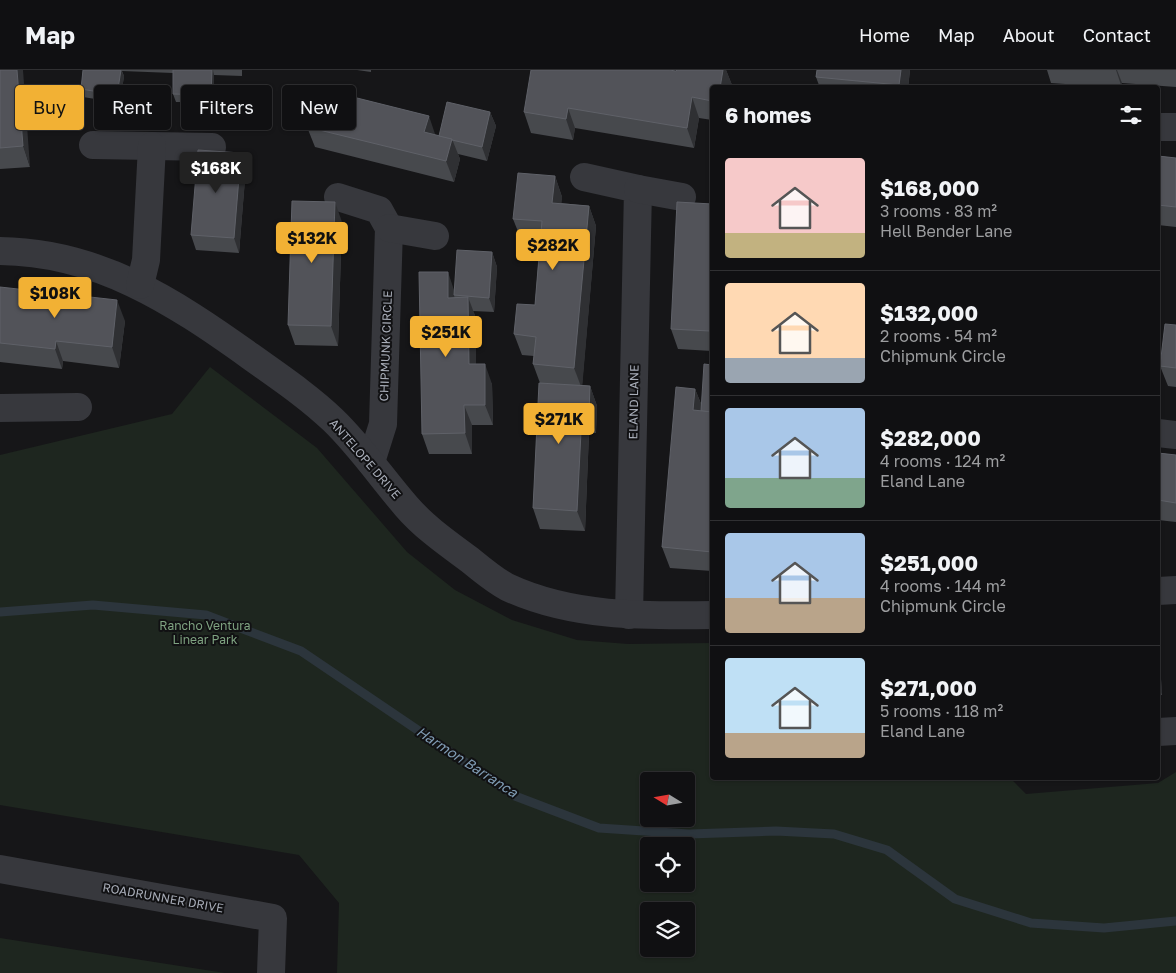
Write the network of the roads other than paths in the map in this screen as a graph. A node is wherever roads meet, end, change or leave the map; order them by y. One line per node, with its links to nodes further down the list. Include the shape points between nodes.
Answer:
1 (1160, 127): 2 (street)
2 (1176, 127)
3 (93, 145): 4 (street)
4 (152, 146): 5 (street); 13 (street, via 146,260)
5 (212, 147)
6 (584, 177): 7 (street)
7 (638, 189): 9 (street); 21 (street, ELAND LANE)
8 (338, 197): 10 (street, via 379,210)
9 (682, 197)
10 (389, 228): 11 (street); 18 (street, CHIPMUNK CIRCLE, via 384,424)
11 (435, 236)
12 (0, 251): 13 (street, ANTELOPE DRIVE, via 44,254)
13 (140, 285): 18 (street, ANTELOPE DRIVE, via 215,331 289,384 332,420)
14 (78, 407): 15 (street)
15 (0, 408)
16 (1160, 433): 17 (street)
17 (1176, 434)
18 (371, 462): 21 (street, ANTELOPE DRIVE, via 407,507 436,534 506,586 558,604 595,612)
19 (1176, 590): 20 (street)
20 (1160, 591)
21 (629, 614): 22 (street, ANTELOPE DRIVE)
22 (710, 615)
23 (1176, 730): 24 (street)
24 (1160, 732)
25 (0, 869): 26 (street, ROADRUNNER DRIVE, via 273,918)
26 (271, 973)

